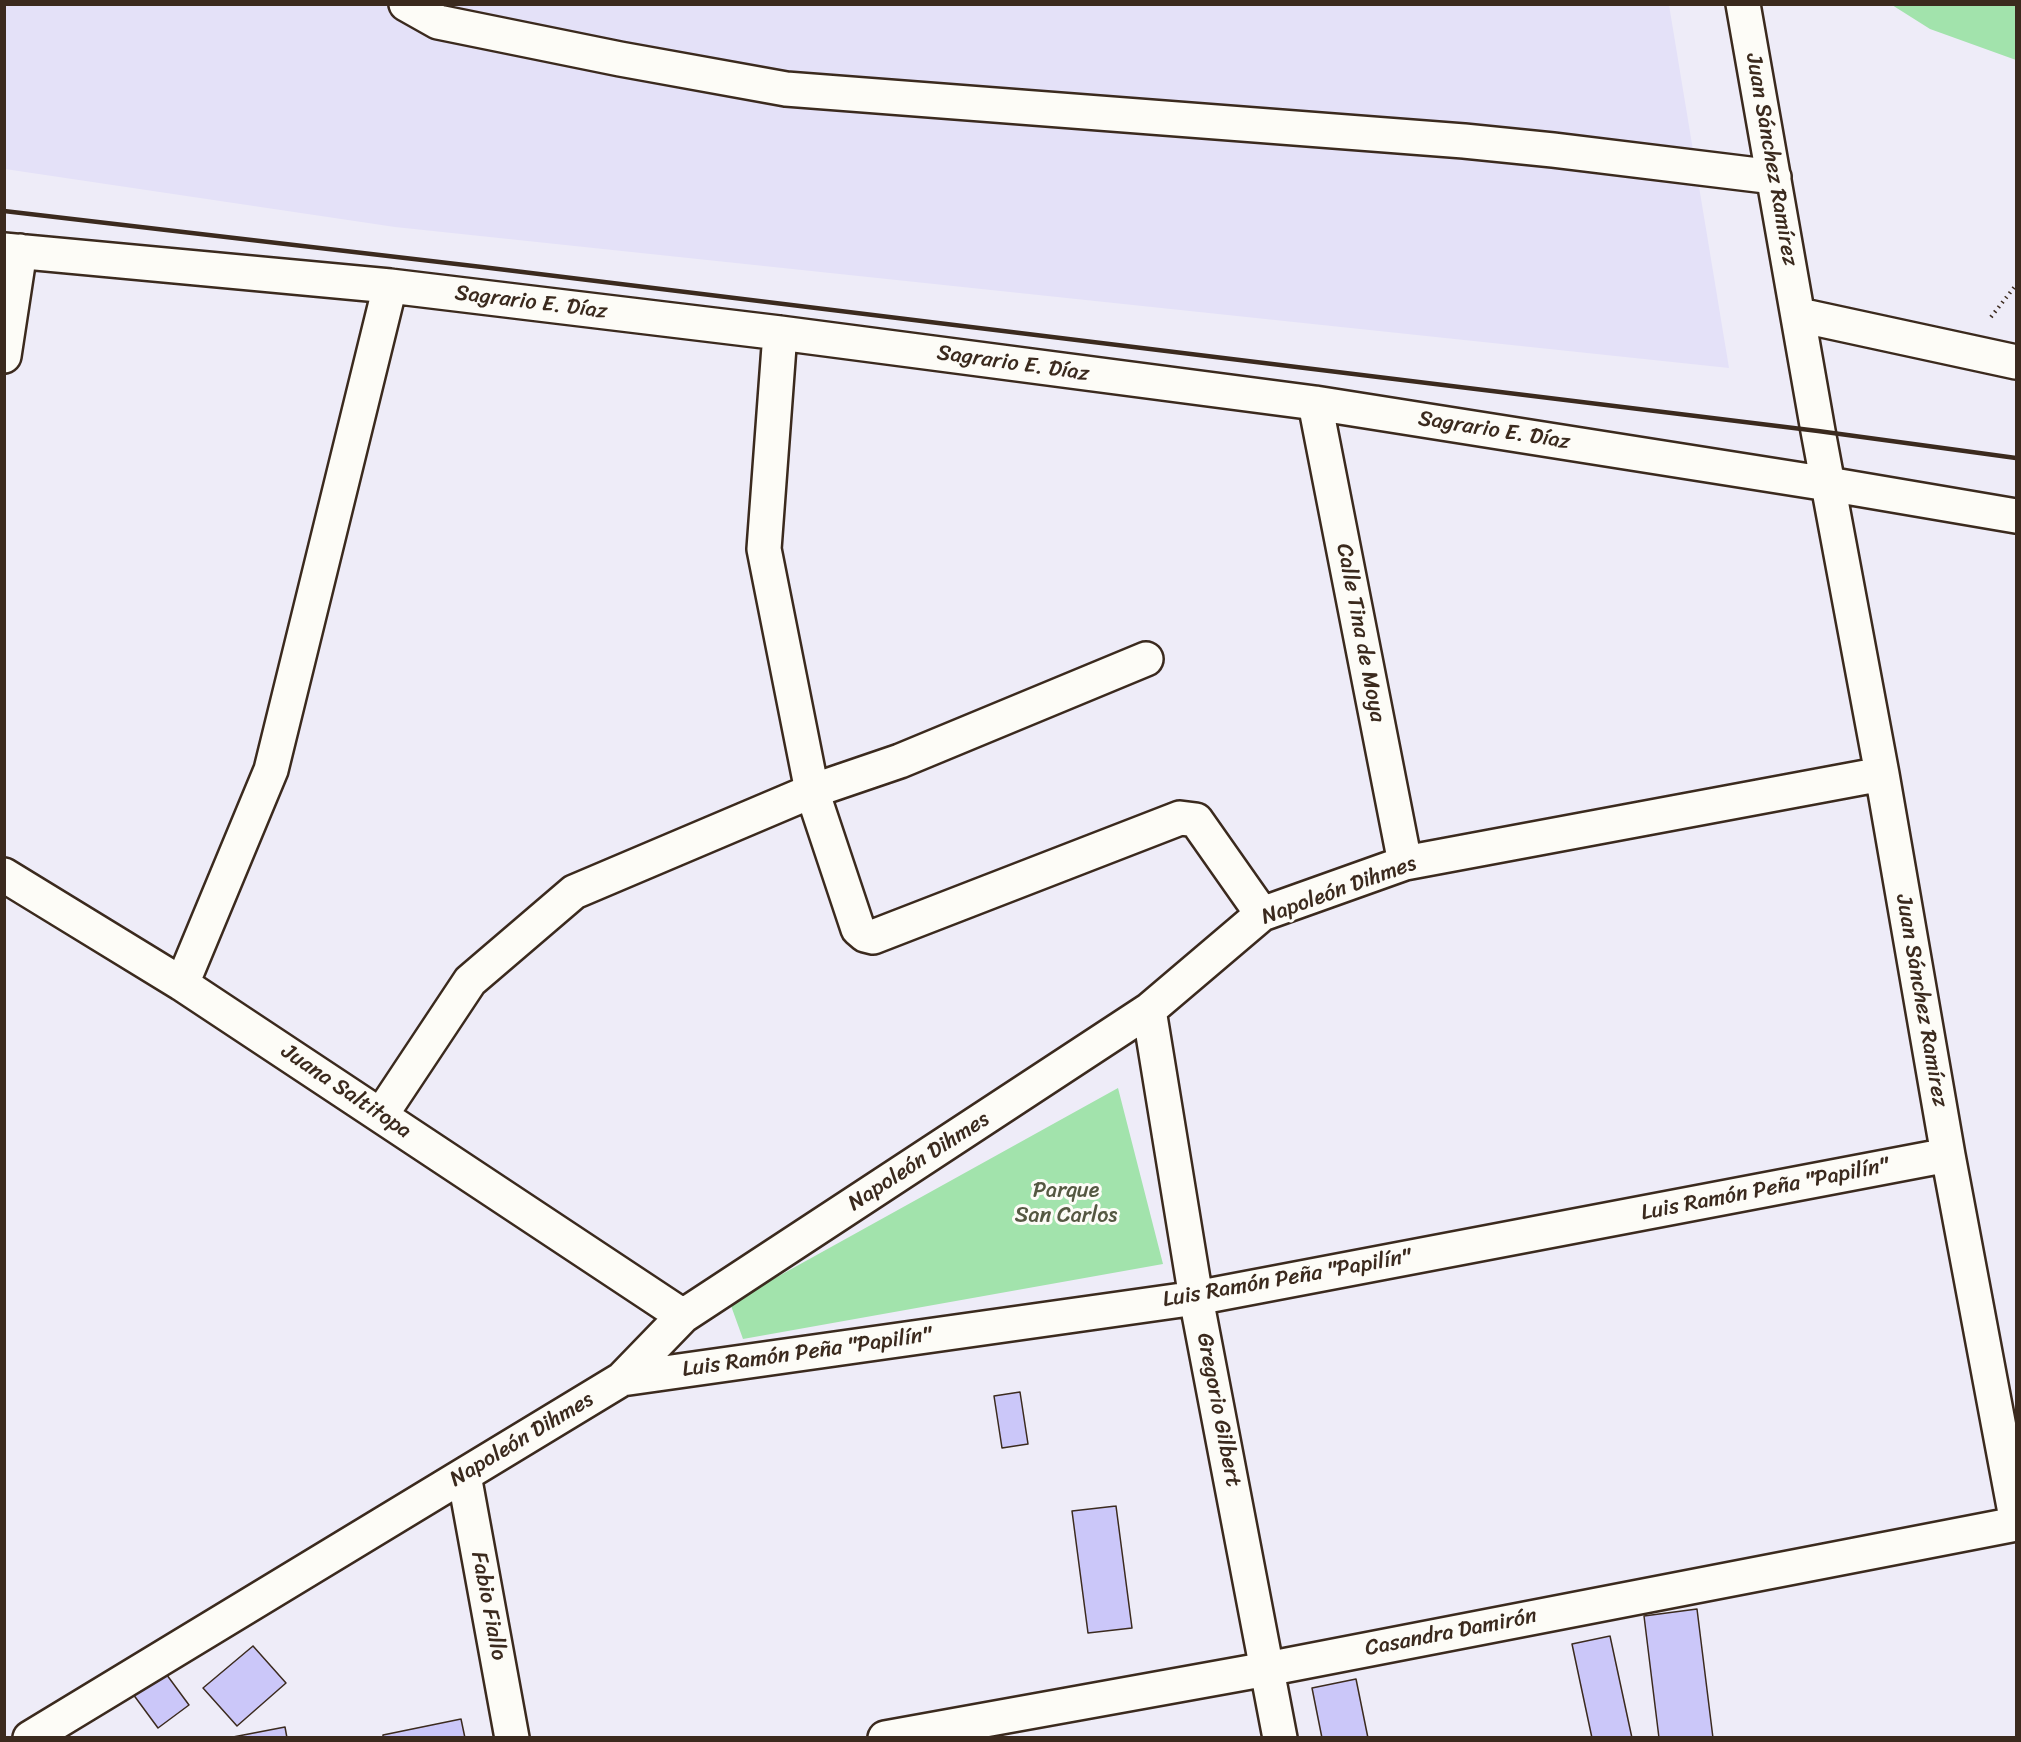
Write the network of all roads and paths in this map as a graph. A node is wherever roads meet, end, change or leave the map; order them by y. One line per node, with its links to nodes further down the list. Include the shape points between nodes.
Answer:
1 (406, 4): 3 (street, via 438,22 786,89 1464,141)
2 (1743, 4): 3 (street, Juan Sánchez Ramírez)
3 (1774, 177): 6 (street, Juan Sánchez Ramírez)
4 (12, 251): 5 (street, Sagrario E. Díaz); 8 (street)
5 (390, 286): 7 (street, Sagrario E. Díaz); 19 (street, via 271,770)
6 (1799, 315): 9 (street); 11 (street, Juan Sánchez Ramírez)
7 (780, 333): 10 (street, Sagrario E. Díaz); 15 (street, via 764,549)
8 (4, 356)
9 (2016, 362)
10 (1315, 404): 11 (street, Sagrario E. Díaz); 16 (street, Calle Tina de Moya)
11 (1828, 484): 12 (street, Sagrario E. Díaz); 14 (street, Juan Sánchez Ramírez)
12 (2016, 516)
13 (1146, 659): 15 (street, via 900,761)
14 (1882, 774): 16 (street, Napoleón Dihmes); 22 (street, Juan Sánchez Ramírez)
15 (812, 791): 18 (street, via 858,929 865,935 873,937 1180,819 1196,820); 21 (street, via 574,892 470,981)
16 (1405, 863): 18 (street, Napoleón Dihmes)
17 (4, 875): 19 (street, Juana Saltitopa)
18 (1262, 914): 20 (street, Napoleón Dihmes)
19 (182, 984): 21 (street, Juana Saltitopa)
20 (1149, 1010): 23 (street, Gregorio Gilbert); 24 (street, Napoleón Dihmes)
21 (381, 1115): 24 (street, Juana Saltitopa)
22 (1948, 1155): 23 (street, Luis Ramón Peña "Papilín"); 27 (street, Juan Sánchez Ramírez)
23 (1196, 1298): 25 (street, Luis Ramón Peña "Papilín"); 29 (street, Gregorio Gilbert)
24 (683, 1316): 25 (street, Napoleón Dihmes)
25 (622, 1379): 26 (street, Napoleón Dihmes)
26 (464, 1475): 30 (street, Napoleón Dihmes); 31 (street, Fabio Fiallo)
27 (2016, 1518)
28 (2016, 1524): 29 (street, Casandra Damirón)
29 (1267, 1669): 32 (street, Casandra Damirón); 33 (street, Gregorio Gilbert)
30 (30, 1737)
31 (512, 1737)
32 (885, 1737)
33 (1280, 1737)

